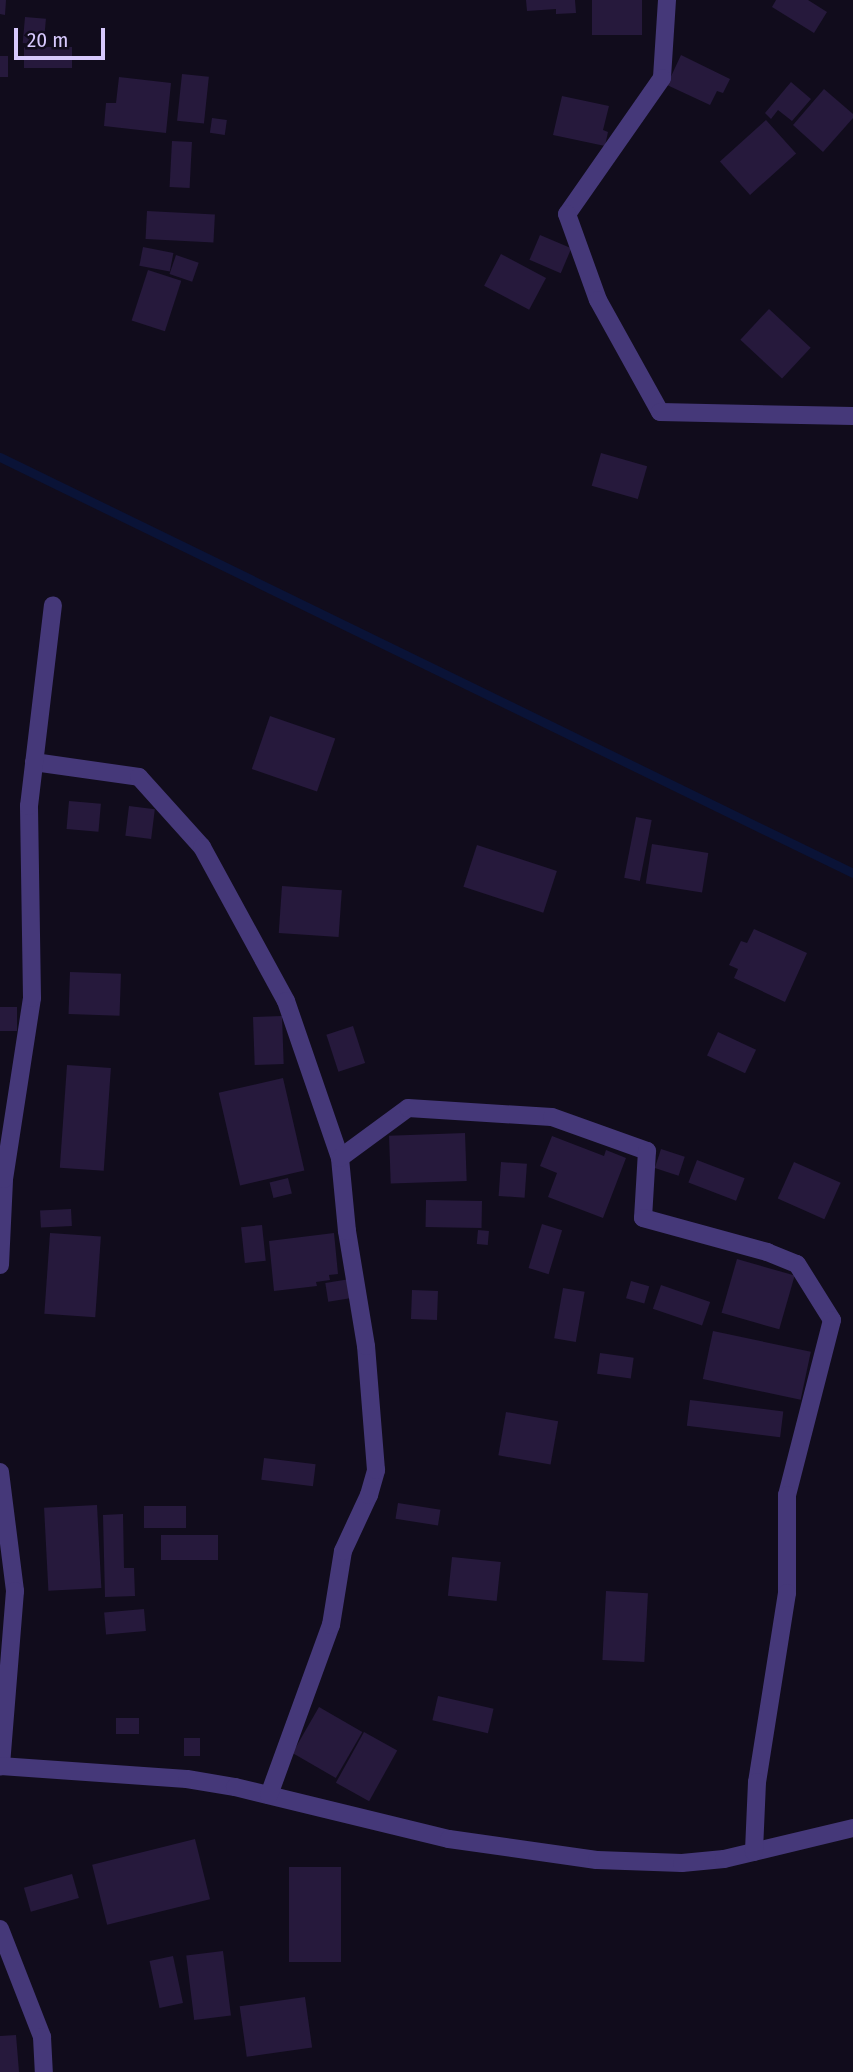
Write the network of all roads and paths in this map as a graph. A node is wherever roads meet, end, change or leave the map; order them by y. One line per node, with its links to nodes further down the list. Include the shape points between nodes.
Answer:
1 (667, 0): 2 (street, via 662,78 567,214 598,300 660,412)
2 (853, 416)
3 (53, 605): 4 (street)
4 (34, 762): 5 (street, via 139,777 202,847 286,1000); 6 (street, via 29,806 32,998 4,1179)
5 (340, 1158): 9 (street, via 366,1346 376,1470 343,1551 331,1625); 11 (street, via 408,1108 552,1116 647,1151 643,1218 797,1264 832,1321 787,1495 787,1593 757,1782)
6 (0, 1265)
7 (0, 1472): 8 (street, via 15,1591)
8 (1, 1766): 9 (street, via 187,1779)
9 (270, 1795): 11 (street, via 449,1839 597,1860 682,1863)
10 (853, 1828): 11 (street)
11 (754, 1852)
12 (0, 1929): 13 (street, via 42,2037)
13 (44, 2072)

